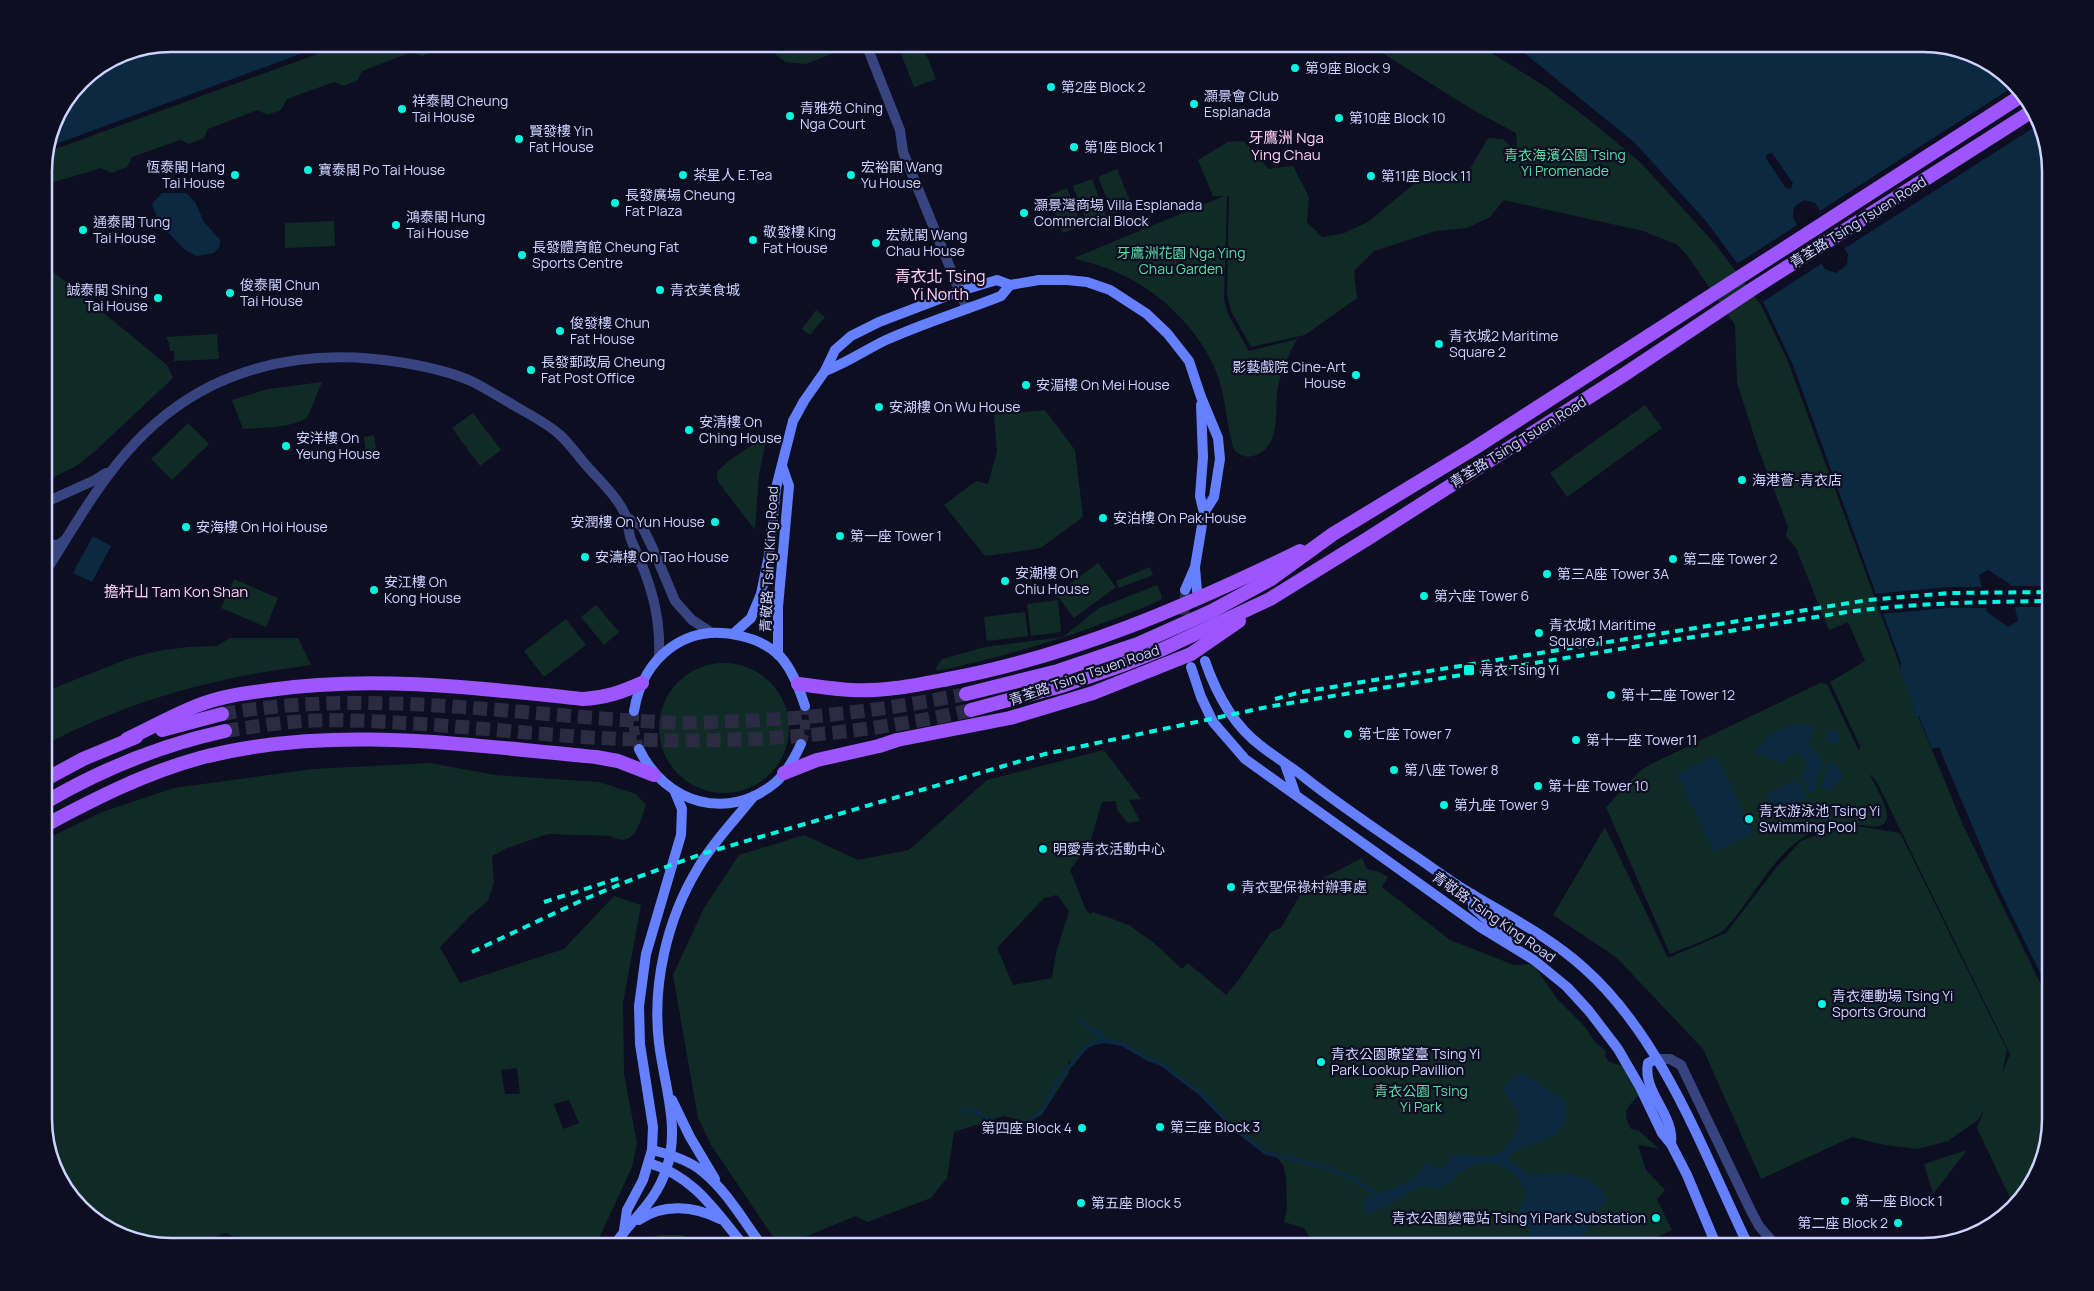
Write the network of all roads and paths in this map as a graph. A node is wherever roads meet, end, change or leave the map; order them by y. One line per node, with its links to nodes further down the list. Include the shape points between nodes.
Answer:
1 (870, 53): 5 (street, via 900,130 903,152)
2 (2017, 99): 14 (main road, 青荃路 Tsing Tsuen Road, via 1474,449)
3 (2027, 115): 21 (main road, 青荃路 Tsing Tsuen Road)
4 (1010, 285): 5 (main road, 青敬路 Tsing King Road, via 997,280); 6 (main road, 青敬路 Tsing King Road, via 1001,296); 8 (main road, 青敬路 Tsing King Road, via 1067,280 1087,282 1110,290 1147,314 1167,333 1189,361)
5 (960, 291): 6 (street); 7 (main road, 青敬路 Tsing King Road, via 851,336 835,350)
6 (968, 309): 7 (main road, 青敬路 Tsing King Road, via 888,339)
7 (826, 371): 9 (main road, 青敬路 Tsing King Road, via 794,421)
8 (1201, 397): 12 (main road, 青敬路 Tsing King Road, via 1204,440 1200,496); 12 (main road, 青敬路 Tsing King Road, via 1218,438 1220,459 1214,497)
9 (782, 466): 23 (main road, 青敬路 Tsing King Road, via 776,488 770,555 761,594 750,618); 24 (main road, 青敬路 Tsing King Road, via 789,486 778,607)
10 (111, 469): 11 (street); 13 (street, via 160,419 190,397 236,375 288,361 314,358 383,359 428,367 472,381 533,417 560,435 608,490); 15 (street)
11 (53, 499)
12 (1204, 513): 18 (main road, 青敬路 Tsing King Road)
13 (626, 517): 22 (street, via 642,526 675,601 692,620); 25 (street, via 628,533 657,612)
14 (1333, 534): 29 (main road, via 1212,592 1097,639 1007,666 904,687 851,690); 30 (main road, 青荃路 Tsing Tsuen Road, via 1271,579 1171,630 1058,671)
15 (68, 538): 16 (street); 17 (street)
16 (53, 545)
17 (53, 560)
18 (1195, 567): 19 (main road, 青敬路 Tsing King Road); 20 (main road, 青敬路 Tsing King Road)
19 (1186, 590)
20 (1197, 591)
21 (1270, 599): 32 (main road, 青荃路 Tsing Tsuen Road, via 1120,666 1062,686); 40 (main road, via 1191,654 1123,683 1010,718 833,755)
22 (712, 633): 23 (main road); 25 (main road, via 684,640)
23 (733, 634): 24 (main road, via 754,640)
24 (778, 655): 29 (main road)
25 (659, 657): 28 (main road)
26 (1205, 661): 39 (main road, 青敬路 Tsing King Road, via 1224,705 1259,744)
27 (1191, 667): 44 (main road, 青敬路 Tsing King Road, via 1205,705 1220,731 1245,759)
28 (642, 683): 33 (main road); 36 (main road, via 613,695 583,699 377,682 289,687 199,705)
29 (798, 684): 31 (main road)
30 (966, 694)
31 (805, 706)
32 (971, 710)
33 (634, 711)
34 (222, 714): 36 (main road)
35 (224, 731): 46 (main road, via 162,748)
36 (128, 740): 41 (main road)
37 (801, 744): 40 (main road)
38 (639, 749): 42 (main road)
39 (1284, 763): 44 (main road); 48 (main road, 青敬路 Tsing King Road)
40 (784, 773): 45 (main road)
41 (53, 775)
42 (654, 775): 43 (main road); 47 (main road, via 596,756 358,739 303,742 228,752 172,767 95,798)
43 (675, 792): 45 (main road, via 693,801 717,804); 54 (main road, via 682,809 681,835 646,954 639,1006 640,1044 653,1127)
44 (1295, 793): 49 (main road, 青敬路 Tsing King Road)
45 (754, 796): 52 (main road, via 698,867 673,923 660,972 657,1006 659,1042)
46 (53, 798)
47 (53, 821)
48 (1475, 900): 49 (main road); 50 (main road); 51 (main road, 青敬路 Tsing King Road, via 1561,950 1584,968 1611,995)
49 (1466, 916): 50 (main road, 青敬路 Tsing King Road)
50 (1523, 953): 53 (main road, 青敬路 Tsing King Road, via 1567,987 1600,1025 1636,1079 1662,1133)
51 (1656, 1059): 53 (main road, via 1648,1063 1648,1081 1670,1129); 65 (main road, 青敬路 Tsing King Road); 66 (street, via 1670,1058 1681,1065 1751,1211)
52 (668, 1092): 55 (main road, via 672,1130); 58 (main road)
53 (1672, 1144): 64 (main road, 青敬路 Tsing King Road)
54 (652, 1150): 55 (main road); 56 (main road)
55 (670, 1154): 57 (main road); 58 (main road, via 702,1171)
56 (649, 1163): 57 (main road); 60 (main road, via 627,1210)
57 (667, 1168): 59 (main road, via 688,1182); 60 (main road, via 661,1184 640,1216)
58 (727, 1200): 63 (main road)
59 (723, 1220): 60 (main road, via 688,1208 670,1209 644,1216); 62 (main road)
60 (624, 1230): 61 (main road)
61 (619, 1238)
62 (738, 1238)
63 (756, 1238)
64 (1713, 1238)
65 (1745, 1238)
66 (1769, 1238)

